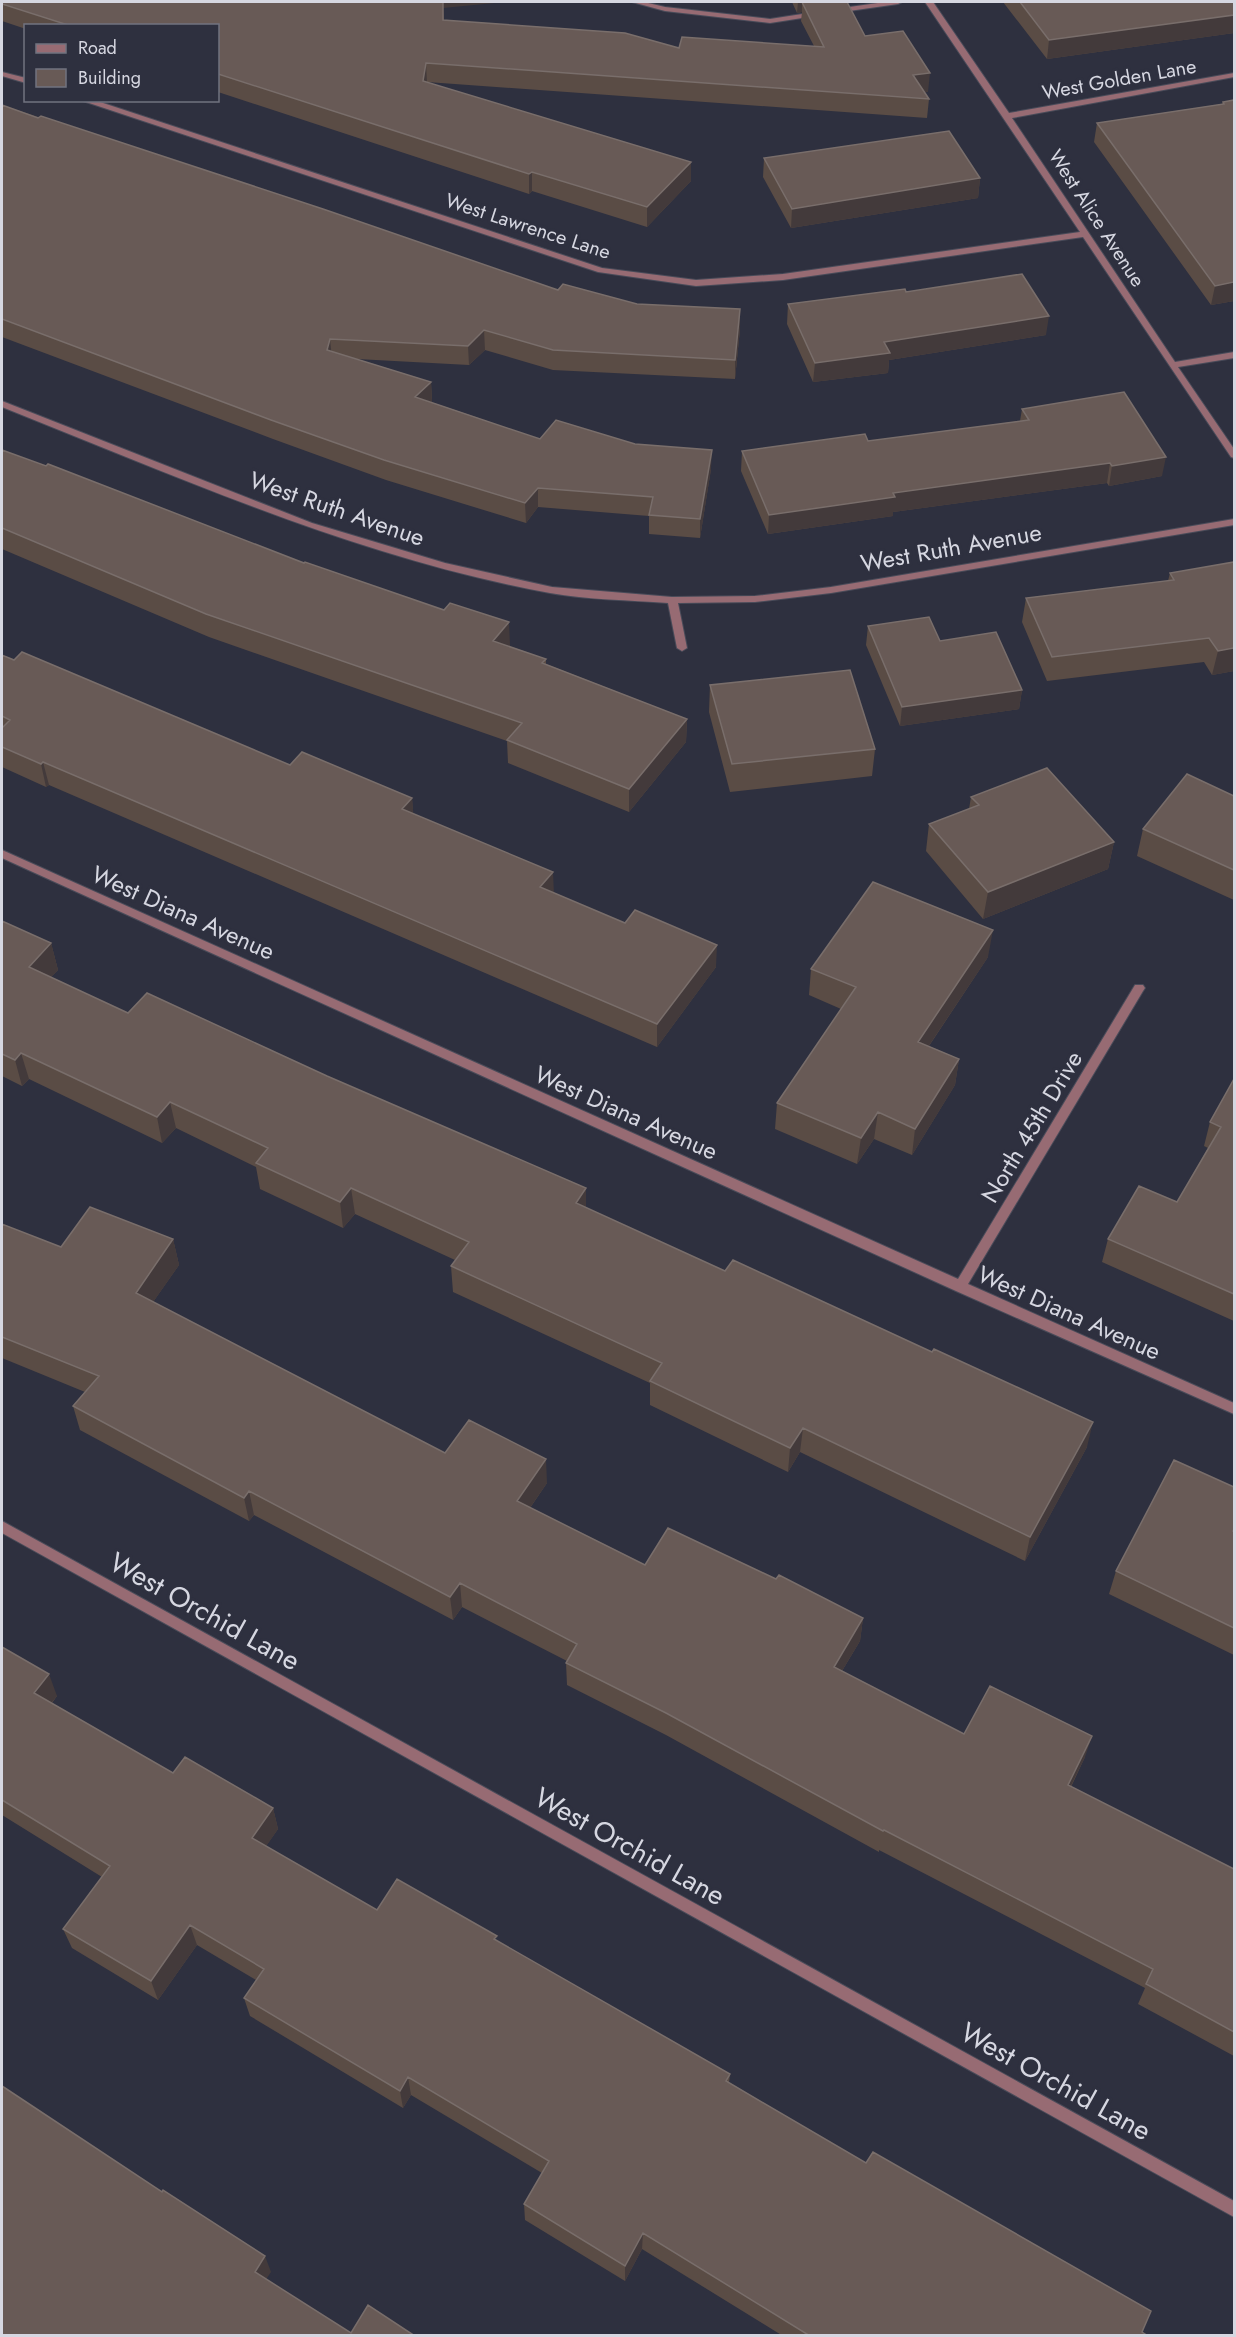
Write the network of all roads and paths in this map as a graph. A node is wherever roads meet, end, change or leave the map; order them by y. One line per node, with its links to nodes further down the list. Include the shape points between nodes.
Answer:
1 (636, 2): 2 (street, via 770,21)
2 (898, 2)
3 (929, 2): 8 (street, West Alice Avenue)
4 (2, 74): 6 (street)
5 (1234, 75): 8 (street, West Golden Lane)
6 (24, 80)
7 (90, 102): 9 (street, West Lawrence Lane, via 601,270 696,283 783,277)
8 (1009, 116): 9 (street, West Alice Avenue)
9 (1084, 234): 11 (street, West Alice Avenue)
10 (1234, 356): 11 (street)
11 (1173, 365): 13 (street, West Alice Avenue)
12 (2, 404): 15 (street, West Ruth Avenue, via 309,525 443,567 552,590)
13 (1234, 454)
14 (1234, 522): 15 (street, West Ruth Avenue, via 831,590 755,599)
15 (672, 600): 16 (street)
16 (682, 648)
17 (2, 854): 19 (street, West Diana Avenue)
18 (1139, 988): 19 (street, North 45th Drive)
19 (960, 1287): 20 (street, West Diana Avenue)
20 (1234, 1409)
21 (2, 1527): 22 (street, West Orchid Lane)
22 (1234, 2209)

